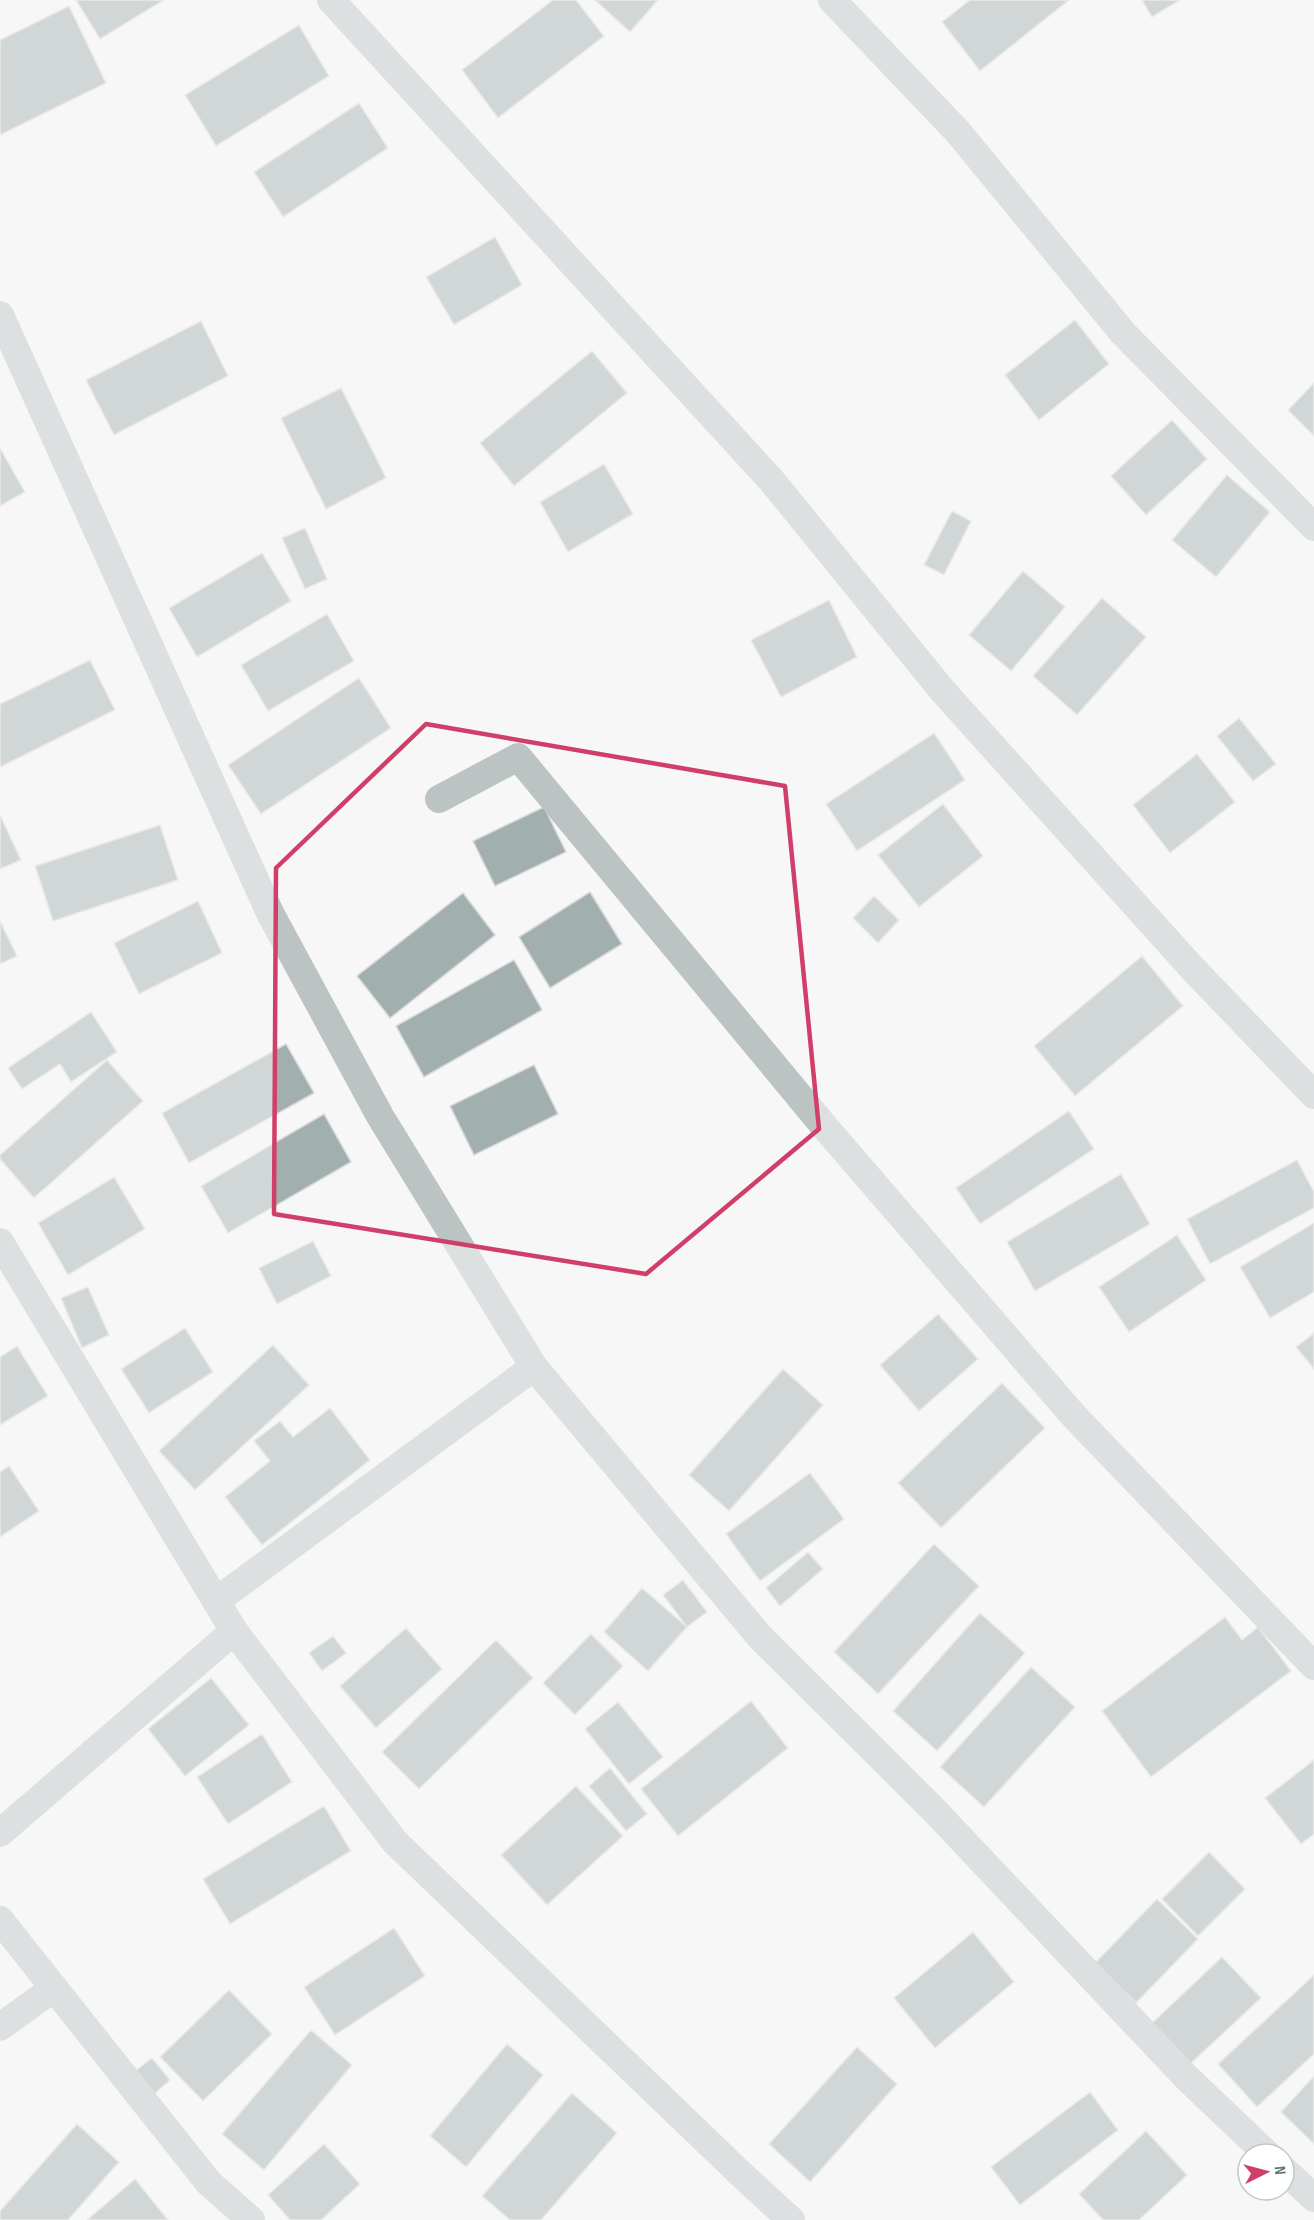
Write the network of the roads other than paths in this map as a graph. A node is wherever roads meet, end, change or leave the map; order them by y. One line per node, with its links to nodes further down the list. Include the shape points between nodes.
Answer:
1 (331, 0): 6 (street, via 772,481 942,690 1193,969)
2 (832, 0): 4 (street, via 958,132 1123,333)
3 (0, 315): 8 (street, via 270,913 380,1116)
4 (1314, 527)
5 (439, 799): 11 (street, via 518,757 824,1126 1073,1415)
6 (1314, 1095)
7 (0, 1242): 9 (street)
8 (534, 1367): 9 (street); 16 (street, via 760,1637 933,1809 1185,2076)
9 (216, 1601): 10 (street)
10 (234, 1631): 12 (street); 20 (street, via 395,1842)
11 (1314, 1665)
12 (0, 1833)
13 (0, 1920): 14 (street)
14 (54, 1988): 15 (street); 19 (street, via 209,2183)
15 (0, 2027)
16 (1254, 2142)
17 (1296, 2181): 18 (street)
18 (1314, 2198)
19 (251, 2220)
20 (791, 2220)

